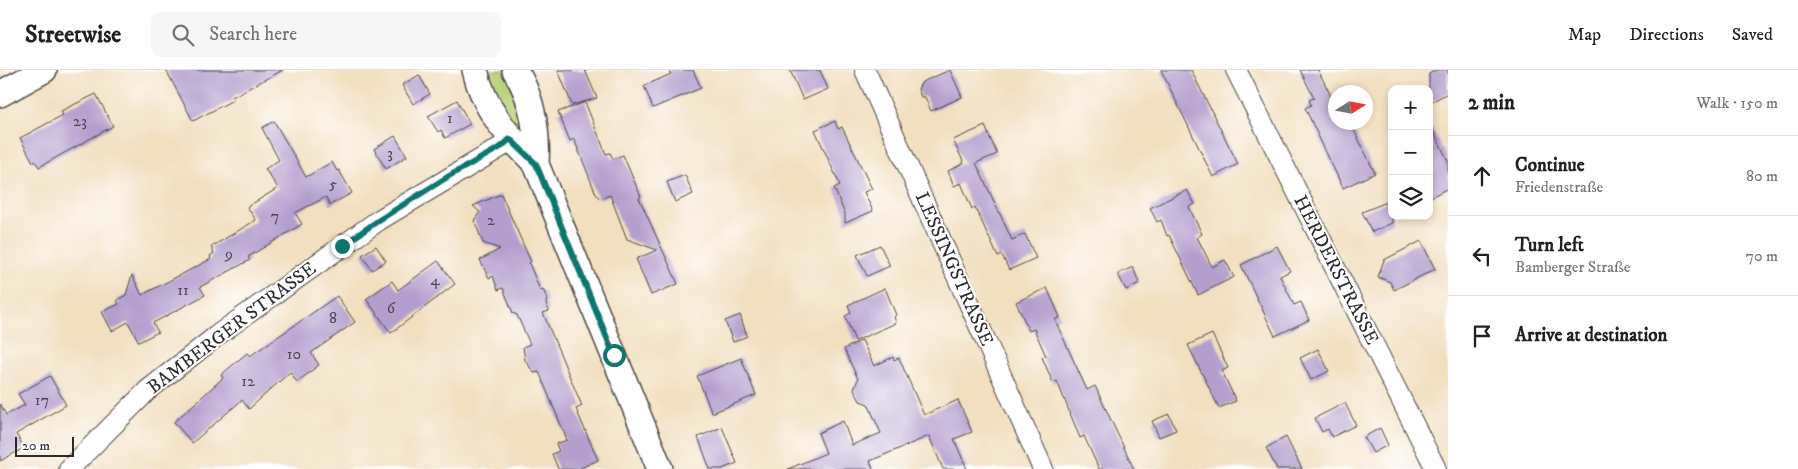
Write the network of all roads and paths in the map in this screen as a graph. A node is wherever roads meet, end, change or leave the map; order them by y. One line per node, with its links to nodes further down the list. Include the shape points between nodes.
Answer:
1 (44, 70): 6 (street)
2 (475, 70): 7 (street, via 487,106)
3 (514, 70): 8 (street, via 534,115)
4 (865, 70): 11 (street, LESSINGSTRASSE)
5 (1236, 70): 12 (street, HERDERSTRASSE)
6 (0, 94)
7 (510, 139): 8 (street); 9 (street, BAMBERGER STRASSE, via 379,220 219,334 148,390)
8 (536, 164): 10 (street)
9 (69, 469)
10 (660, 469)
11 (1044, 469)
12 (1436, 469)

